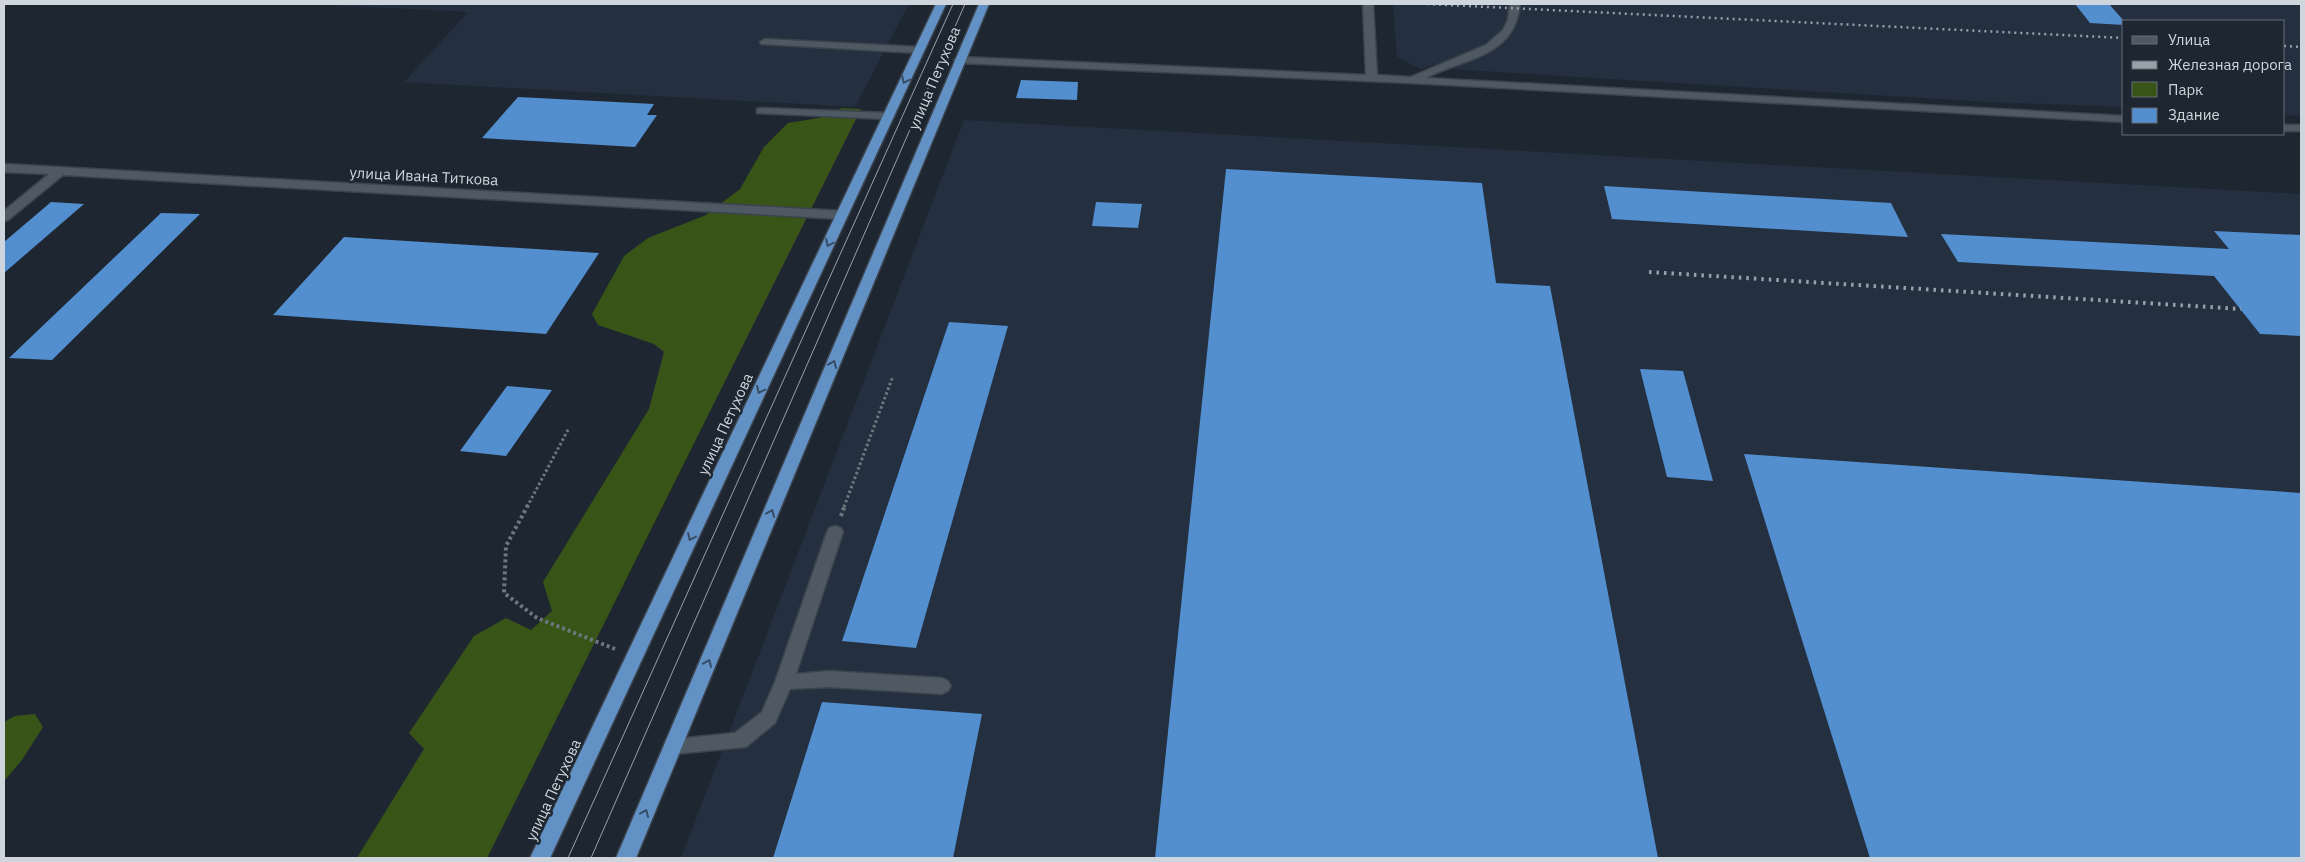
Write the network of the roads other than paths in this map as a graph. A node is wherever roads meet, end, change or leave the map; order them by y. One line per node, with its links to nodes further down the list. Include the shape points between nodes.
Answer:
1 (941, 4): 6 (highway, улица Петухова)
2 (984, 4): 7 (highway, улица Петухова)
3 (1368, 4): 8 (street)
4 (1515, 4): 9 (street, via 1514,19 1500,40 1478,54)
5 (765, 42): 6 (street)
6 (919, 50): 11 (highway, улица Петухова, one-way to 11)
7 (959, 60): 8 (street); 22 (highway, улица Петухова, one-way to 7)
8 (1372, 79): 9 (street)
9 (1411, 80): 12 (street)
10 (761, 111): 11 (street)
11 (888, 116): 17 (highway, улица Петухова)
12 (2122, 119)
13 (2285, 128): 14 (street)
14 (2301, 128)
15 (4, 168): 16 (street, улица Ивана Титкова)
16 (62, 170): 17 (street, улица Ивана Титкова); 18 (street)
17 (842, 215): 23 (highway, улица Петухова, one-way to 23)
18 (4, 217)
19 (835, 532): 20 (street)
20 (784, 682): 21 (street, via 829,680); 22 (street, via 768,717 739,741)
21 (942, 686)
22 (673, 746): 24 (highway, улица Петухова, one-way to 22)
23 (540, 858)
24 (626, 858)

